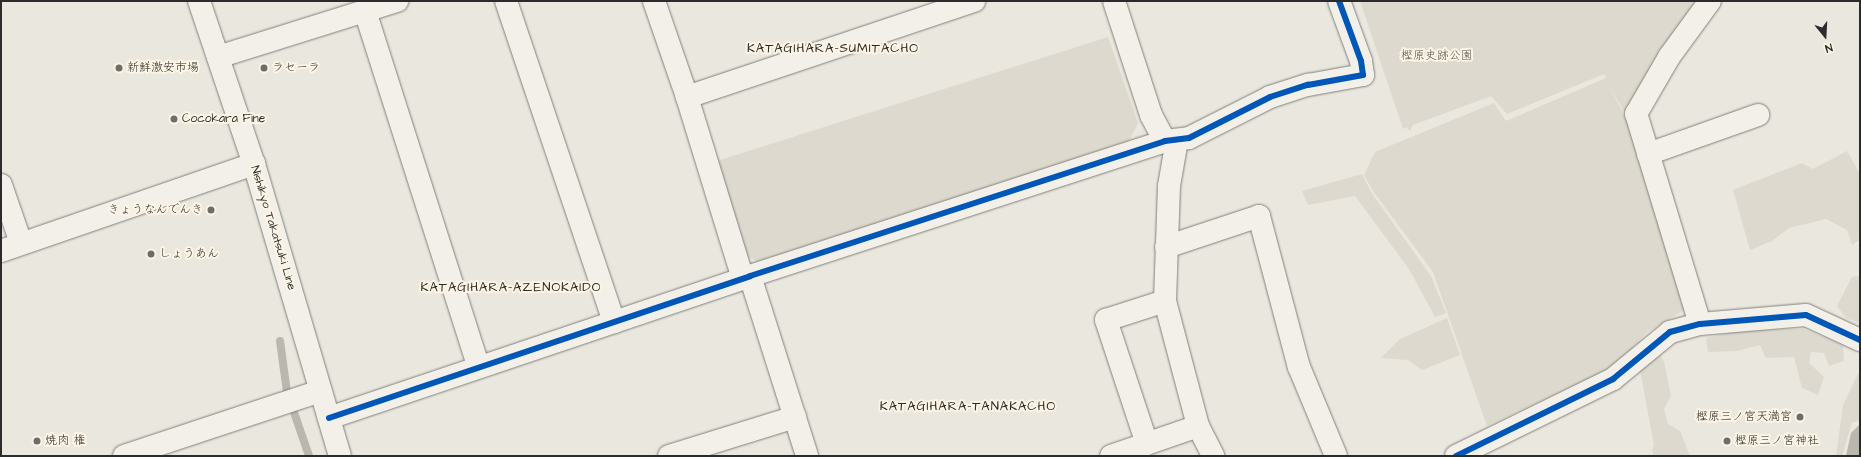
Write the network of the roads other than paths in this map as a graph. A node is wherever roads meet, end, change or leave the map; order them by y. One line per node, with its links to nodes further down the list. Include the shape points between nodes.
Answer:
1 (199, 1): 10 (street, Nishikyo Takatsuki Line)
2 (397, 1): 9 (street)
3 (506, 1): 22 (street)
4 (654, 1): 11 (street)
5 (974, 1): 11 (street)
6 (1114, 1): 13 (street, via 1151,115)
7 (1339, 1): 13 (street, via 1361,61 1363,75 1308,85 1270,97 1189,138)
8 (1710, 1): 14 (street, via 1669,56 1636,114)
9 (365, 11): 10 (street); 25 (street)
10 (218, 57): 15 (street, Nishikyo Takatsuki Line)
11 (687, 97): 20 (street)
12 (1758, 115): 14 (street)
13 (1171, 140): 18 (street); 20 (street)
14 (1648, 154): 23 (street)
15 (254, 164): 17 (street); 26 (street, Nishikyo Takatsuki Line)
16 (1, 185): 17 (street)
17 (21, 243): 19 (street)
18 (1166, 247): 21 (street); 37 (street, via 1259,216 1299,367)
19 (1, 251)
20 (747, 278): 22 (street); 27 (street)
21 (1165, 301): 29 (street); 30 (street, via 1106,320)
22 (614, 322): 25 (street)
23 (1700, 324): 24 (street, via 1806,315); 38 (street, via 1670,332 1613,379)
24 (1860, 340)
25 (478, 366): 28 (street)
26 (322, 391): 28 (street, Nishikyo Takatsuki Line); 31 (street)
27 (795, 417): 33 (street); 34 (street)
28 (329, 418): 32 (street, Nishikyo Takatsuki Line)
29 (1198, 426): 30 (street); 36 (street)
30 (1148, 444): 35 (street)
31 (124, 456)
32 (340, 456)
33 (669, 456)
34 (808, 456)
35 (1111, 456)
36 (1213, 456)
37 (1336, 456)
38 (1456, 456)

